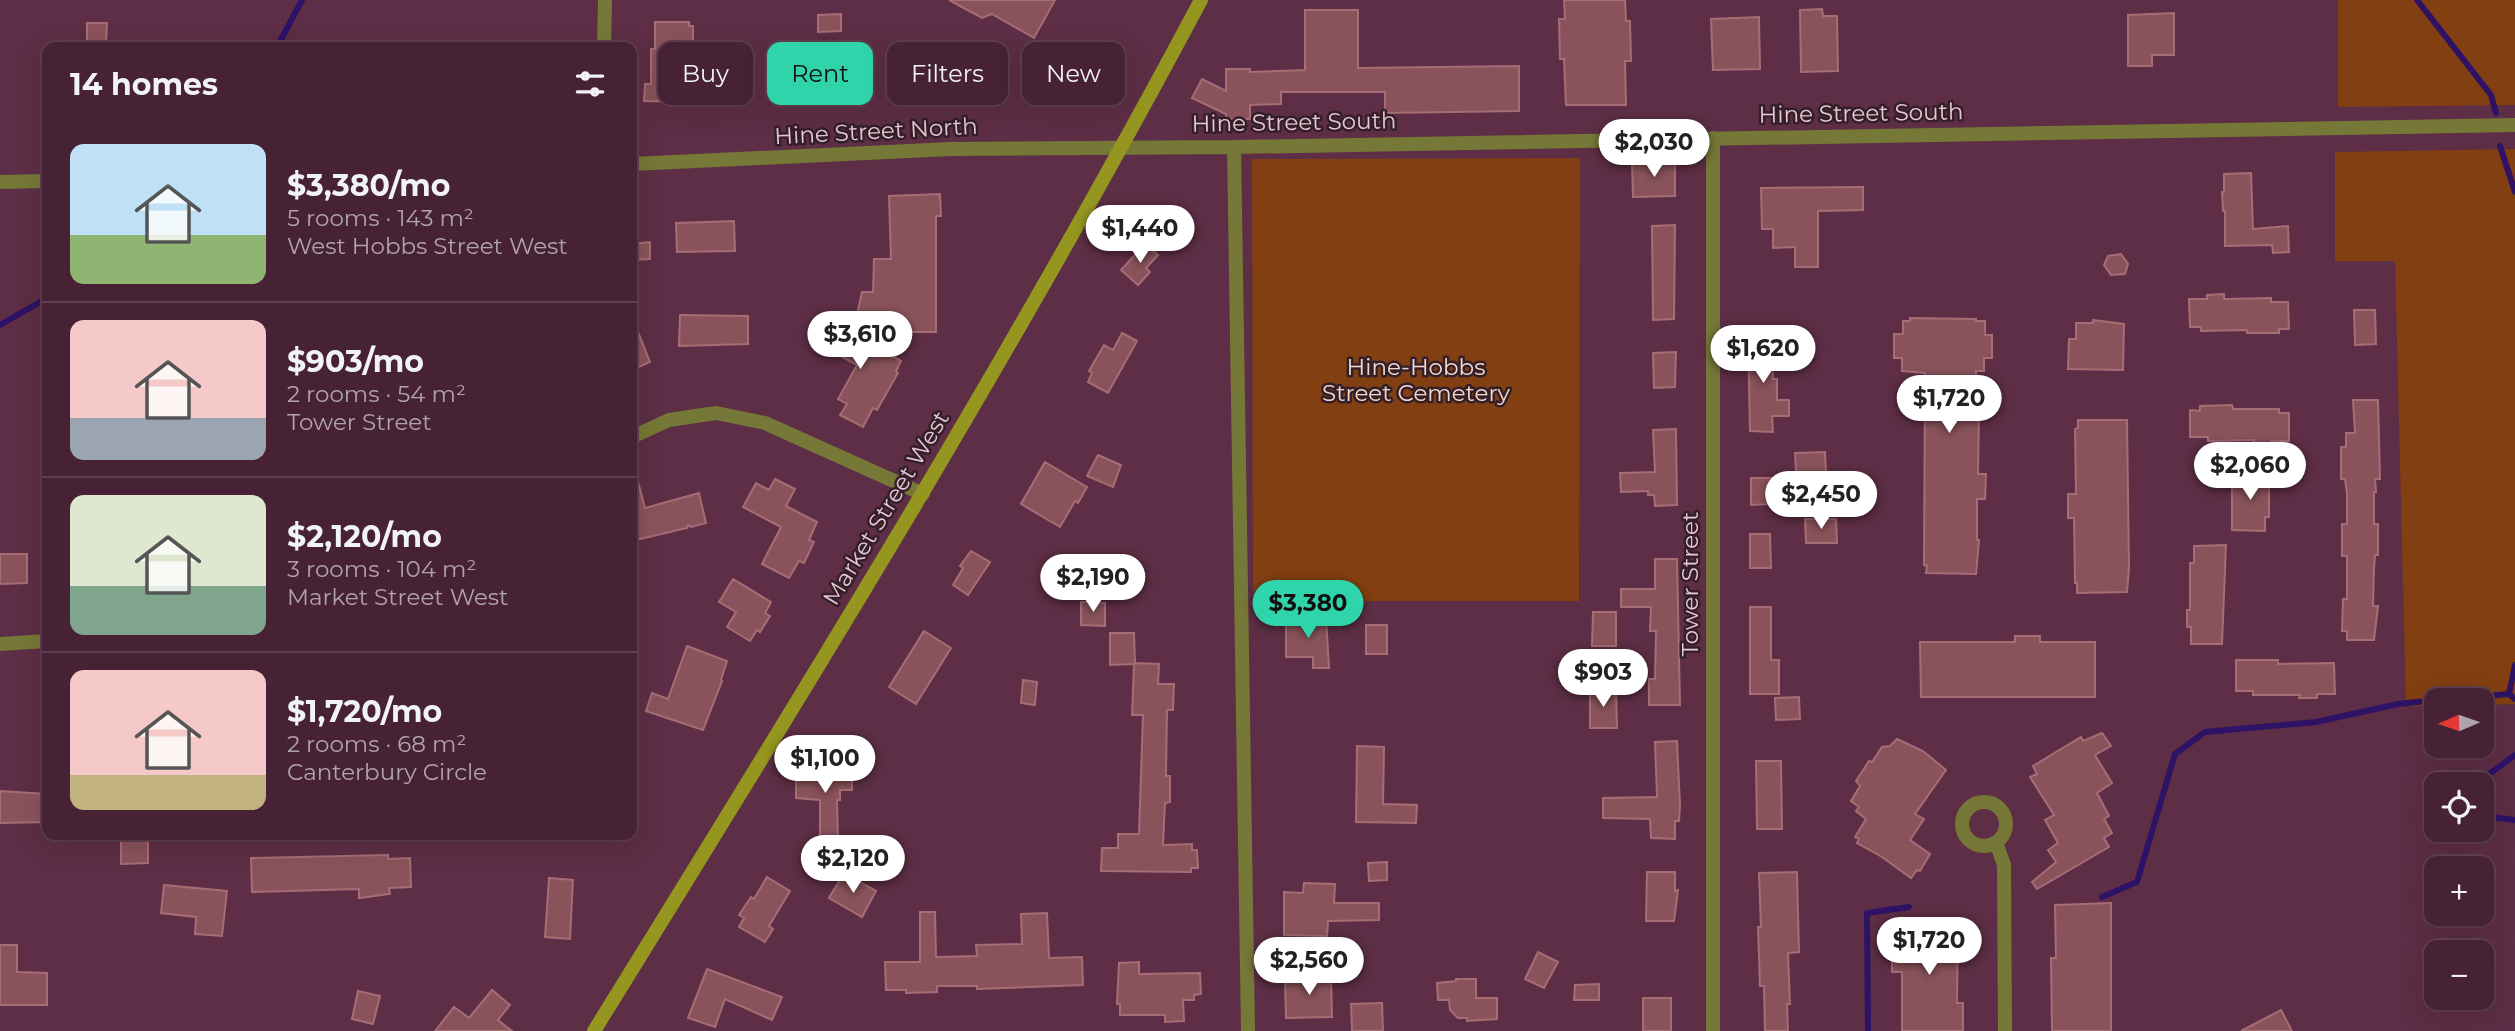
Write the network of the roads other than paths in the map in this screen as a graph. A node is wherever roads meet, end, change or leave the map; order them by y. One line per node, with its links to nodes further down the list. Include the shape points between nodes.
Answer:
1 (605, 0): 3 (street)
2 (1201, 0): 6 (main road, Market Street West)
3 (604, 42)
4 (2515, 125): 5 (street, Hine Street South)
5 (1713, 138): 7 (street, Hine Street South); 18 (street, Tower Street)
6 (1123, 146): 7 (street, Hine Street South); 8 (street, Hine Street North); 12 (main road, Market Street West)
7 (1234, 147): 17 (street)
8 (637, 164)
9 (42, 181): 10 (street)
10 (0, 182)
11 (637, 435): 12 (street, via 668,420 716,413 765,423)
12 (923, 494): 16 (main road, Market Street West)
13 (42, 641): 14 (street)
14 (0, 644)
15 (1996, 842): 19 (street, via 2004,865)
16 (594, 1031)
17 (1248, 1031)
18 (1713, 1031)
19 (2005, 1031)

